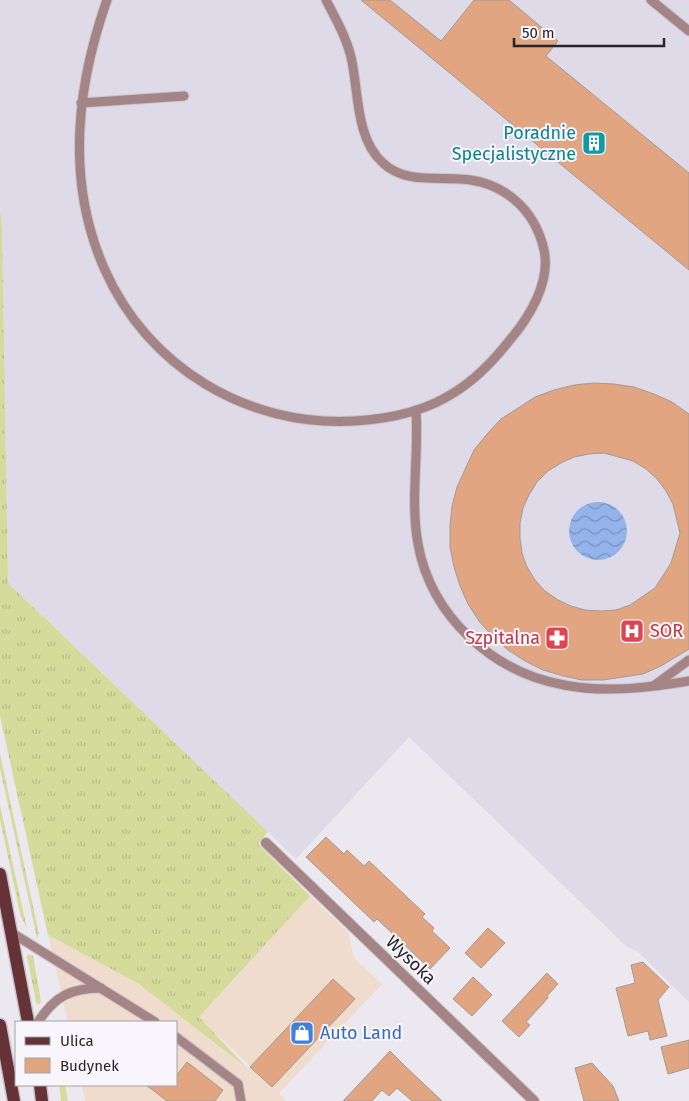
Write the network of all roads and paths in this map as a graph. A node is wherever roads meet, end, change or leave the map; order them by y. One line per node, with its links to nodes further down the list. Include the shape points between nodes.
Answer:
1 (107, 0): 6 (lane, via 90,54)
2 (326, 0): 7 (lane, via 351,57 364,130 378,158 401,174 471,180 504,192 528,213 544,250 545,267 540,290 513,337 468,383)
3 (651, 0): 4 (lane)
4 (689, 31)
5 (184, 96): 6 (lane)
6 (81, 103): 7 (lane, via 80,173 94,244 124,306 166,355 218,392 279,416 342,422)
7 (416, 411): 10 (lane, via 414,511 421,560 434,591 461,630 498,660 547,681 599,689)
8 (689, 660): 10 (lane)
9 (689, 681): 10 (lane)
10 (654, 686)
11 (266, 843): 24 (street, Wysoka)
12 (0, 874): 13 (main road)
13 (12, 933): 14 (lane); 15 (main road)
14 (102, 988): 16 (lane, via 69,992 50,1006); 17 (lane)
15 (28, 1021)
16 (39, 1021)
17 (151, 1021)
18 (0, 1025): 21 (main road)
19 (178, 1039): 23 (lane, via 238,1084)
20 (40, 1086): 22 (main road)
21 (14, 1101)
22 (42, 1101)
23 (241, 1101)
24 (534, 1101)

